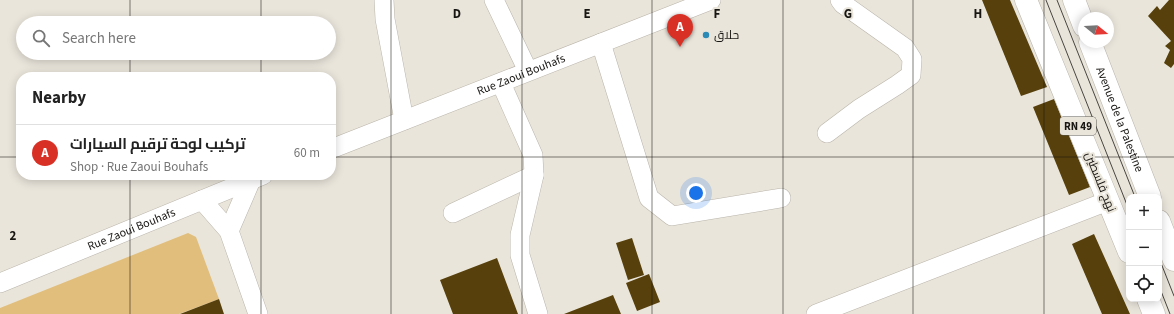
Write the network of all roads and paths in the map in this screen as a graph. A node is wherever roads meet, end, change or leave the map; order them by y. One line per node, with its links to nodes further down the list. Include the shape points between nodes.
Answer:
1 (384, 0): 12 (street, via 385,19)
2 (494, 0): 10 (street)
3 (711, 0): 8 (street, Rue Zaoui Bouhafs)
4 (840, 0): 13 (street, via 905,48 912,59 911,75)
5 (1026, 0): 21 (main road, نهج فلسطين / RN 49)
6 (1074, 0): 7 (main road)
7 (1079, 12)
8 (601, 44): 10 (street, Rue Zaoui Bouhafs); 19 (street, via 648,198 658,207 672,216)
9 (1092, 48): 18 (main road, Avenue de la Palestine)
10 (528, 71): 11 (street, Rue Zaoui Bouhafs)
11 (501, 83): 12 (street, Rue Zaoui Bouhafs); 15 (street, via 533,154)
12 (404, 120): 14 (street, Rue Zaoui Bouhafs)
13 (827, 133)
14 (336, 147)
15 (534, 175): 22 (street); 30 (street, via 520,235 520,255)
16 (250, 180): 20 (street, Rue Zaoui Bouhafs)
17 (255, 180): 24 (street)
18 (1149, 194)
19 (781, 198)
20 (202, 200): 24 (street); 27 (street, Rue Zaoui Bouhafs)
21 (1108, 201): 25 (main road, نهج فلسطين / RN 49); 31 (street)
22 (453, 214)
23 (1162, 229): 26 (main road)
24 (229, 231): 29 (street)
25 (1126, 245)
26 (1174, 260)
27 (0, 282)
28 (1149, 302): 32 (main road)
29 (258, 314)
30 (538, 314)
31 (816, 314)
32 (1154, 314)

